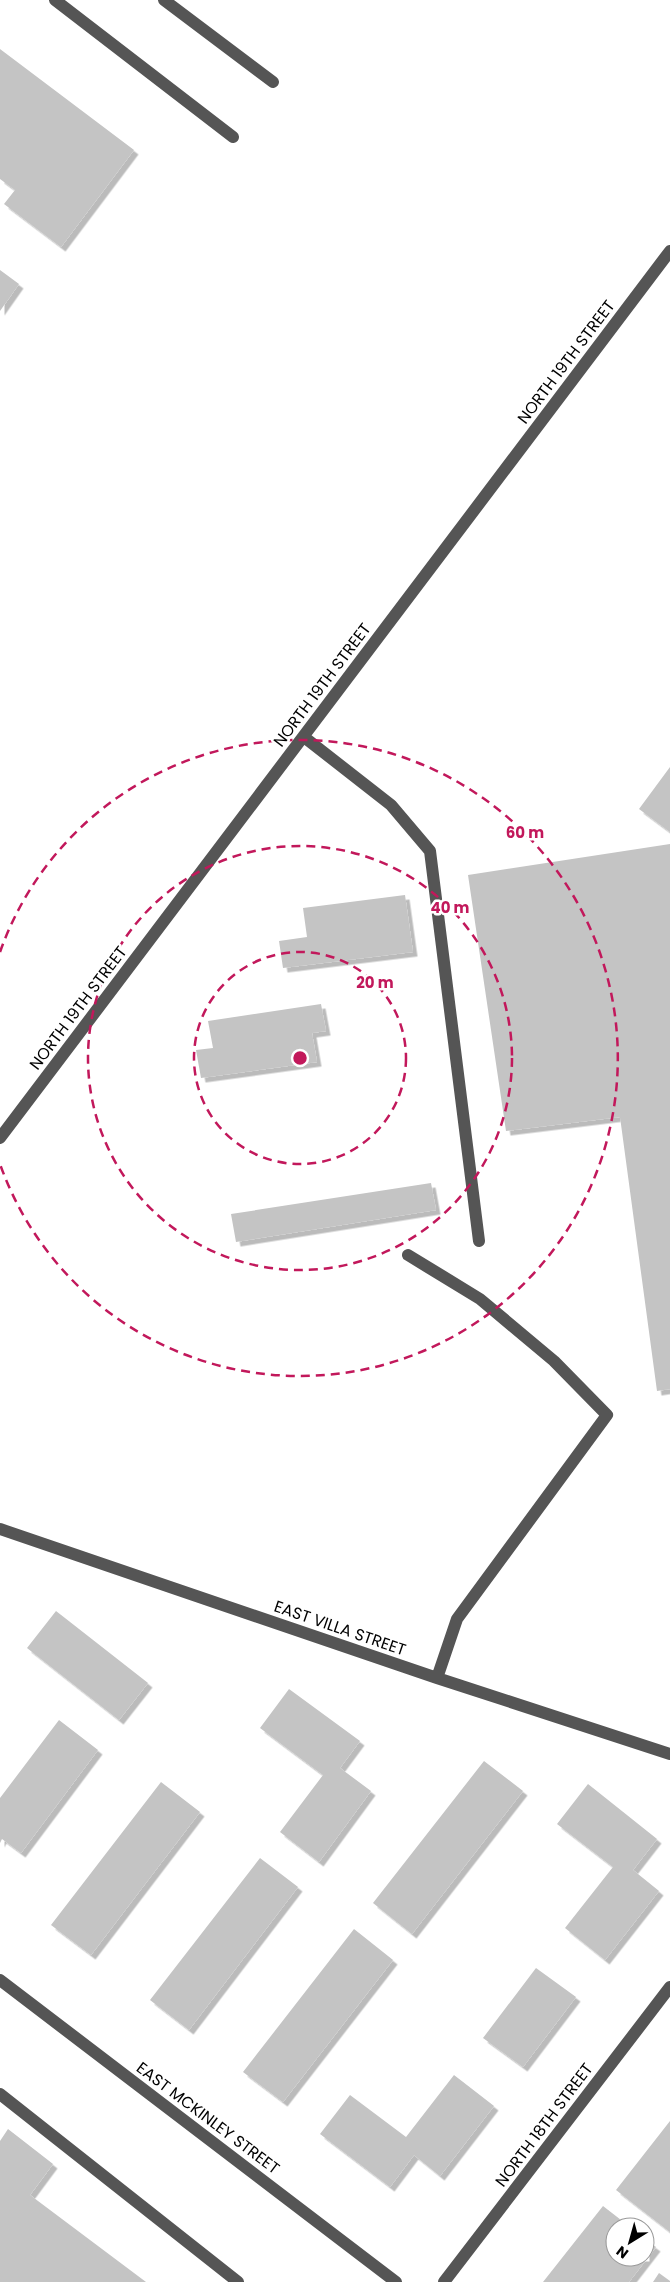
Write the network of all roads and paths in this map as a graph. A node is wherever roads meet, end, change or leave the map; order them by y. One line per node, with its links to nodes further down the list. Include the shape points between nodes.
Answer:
1 (55, 0): 4 (street)
2 (164, 0): 3 (street)
3 (273, 82)
4 (233, 137)
5 (670, 251): 6 (street, NORTH 19TH STREET)
6 (304, 737): 7 (street, NORTH 19TH STREET); 8 (street, via 391,805 430,851)
7 (0, 1138)
8 (479, 1241)
9 (408, 1255): 11 (street, via 480,1299 554,1361 607,1416 457,1619)
10 (0, 1530): 11 (street, EAST VILLA STREET)
11 (438, 1678): 12 (street, EAST VILLA STREET)
12 (670, 1754)
13 (0, 1980): 17 (street, EAST MCKINLEY STREET)
14 (670, 1987): 18 (street, NORTH 18TH STREET)
15 (0, 2094): 16 (street)
16 (238, 2282)
17 (396, 2282)
18 (444, 2282)

